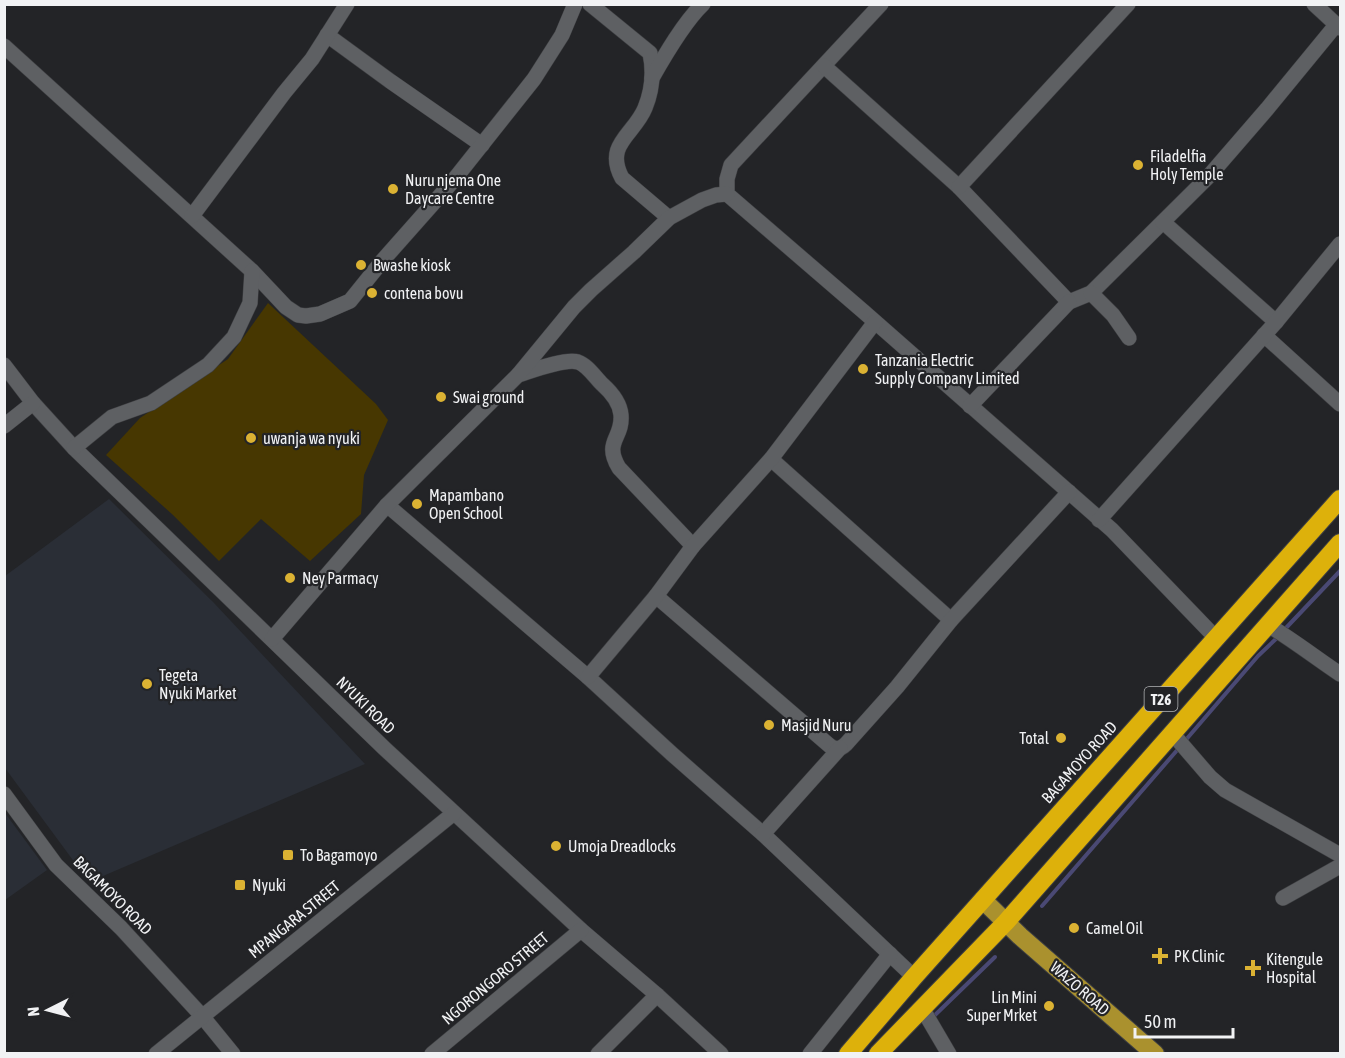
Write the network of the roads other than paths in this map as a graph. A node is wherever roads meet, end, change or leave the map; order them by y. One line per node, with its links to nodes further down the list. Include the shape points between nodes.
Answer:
1 (347, 4): 9 (street)
2 (575, 4): 13 (street, via 562,35 534,79)
3 (590, 4): 12 (street, via 650,53)
4 (703, 4): 12 (street)
5 (881, 4): 11 (street)
6 (1128, 4): 14 (street)
7 (1314, 4): 8 (street)
8 (1338, 26): 18 (street, via 1209,176)
9 (327, 35): 13 (street); 16 (street)
10 (4, 46): 16 (street)
11 (824, 66): 14 (street); 15 (street, via 731,165 726,179)
12 (652, 78): 17 (street, via 644,109 616,151 615,160 622,177)
13 (482, 145): 20 (street, via 350,301 320,314 298,315)
14 (959, 187): 22 (street)
15 (727, 194): 17 (street, via 702,200); 23 (street)
16 (192, 216): 20 (street)
17 (669, 218): 28 (street, via 574,307)
18 (1163, 222): 21 (street); 24 (street)
19 (1341, 244): 24 (street)
20 (252, 271): 33 (street, via 250,303 234,337 208,364 151,403 112,417)
21 (1091, 293): 22 (street); 26 (street)
22 (1070, 302): 31 (street)
23 (875, 322): 31 (street); 34 (street)
24 (1276, 322): 25 (street)
25 (1264, 335): 30 (street); 38 (street)
26 (1129, 339)
27 (4, 365): 29 (street, NYUKI ROAD)
28 (518, 375): 37 (street); 40 (street, via 558,363 578,362 611,392 621,414 612,453 614,460)
29 (33, 403): 32 (street); 33 (street, NYUKI ROAD)
30 (1341, 404)
31 (970, 406): 35 (street)
32 (4, 426)
33 (74, 448): 45 (street, NYUKI ROAD)
34 (771, 459): 40 (street); 42 (street)
35 (1069, 492): 38 (street); 42 (street)
36 (1341, 499): 44 (highway, BAGAMOYO ROAD / T26)
37 (387, 505): 45 (street); 47 (street)
38 (1100, 520): 44 (street)
39 (1341, 543): 43 (highway, T26)
40 (693, 546): 41 (street)
41 (656, 596): 47 (street); 49 (street, via 830,746)
42 (951, 620): 49 (street, via 897,687)
43 (1268, 625): 46 (street); 48 (highway, T26)
44 (1216, 638): 56 (highway, BAGAMOYO ROAD / T26)
45 (272, 639): 51 (street, NYUKI ROAD)
46 (1341, 674)
47 (588, 677): 52 (street)
48 (1172, 733): 53 (street, via 1217,785); 57 (highway, T26)
49 (840, 748): 52 (street)
50 (4, 794): 63 (street, BAGAMOYO ROAD, via 56,865)
51 (454, 813): 58 (street, NYUKI ROAD); 63 (street, MPANGARA STREET)
52 (763, 834): 59 (street)
53 (1341, 855)
54 (1341, 866): 55 (street)
55 (1283, 898)
56 (983, 900): 57 (main road, WAZO ROAD); 60 (highway, BAGAMOYO ROAD / T26)
57 (1006, 922): 62 (highway, T26); 73 (main road, WAZO ROAD)
58 (581, 930): 61 (street, NYUKI ROAD); 67 (street, NGORONGORO STREET)
59 (890, 954): 60 (street); 70 (street)
60 (914, 977): 71 (highway, BAGAMOYO ROAD / T26)
61 (657, 995): 68 (street); 69 (street, NYUKI ROAD)
62 (922, 1008): 64 (highway, T26); 72 (street)
63 (202, 1016): 65 (street, MPANGARA STREET); 66 (street, BAGAMOYO ROAD)
64 (883, 1051)
65 (156, 1053)
66 (233, 1053)
67 (432, 1053)
68 (598, 1053)
69 (721, 1053)
70 (810, 1053)
71 (848, 1053)
72 (949, 1053)
73 (1155, 1053)

